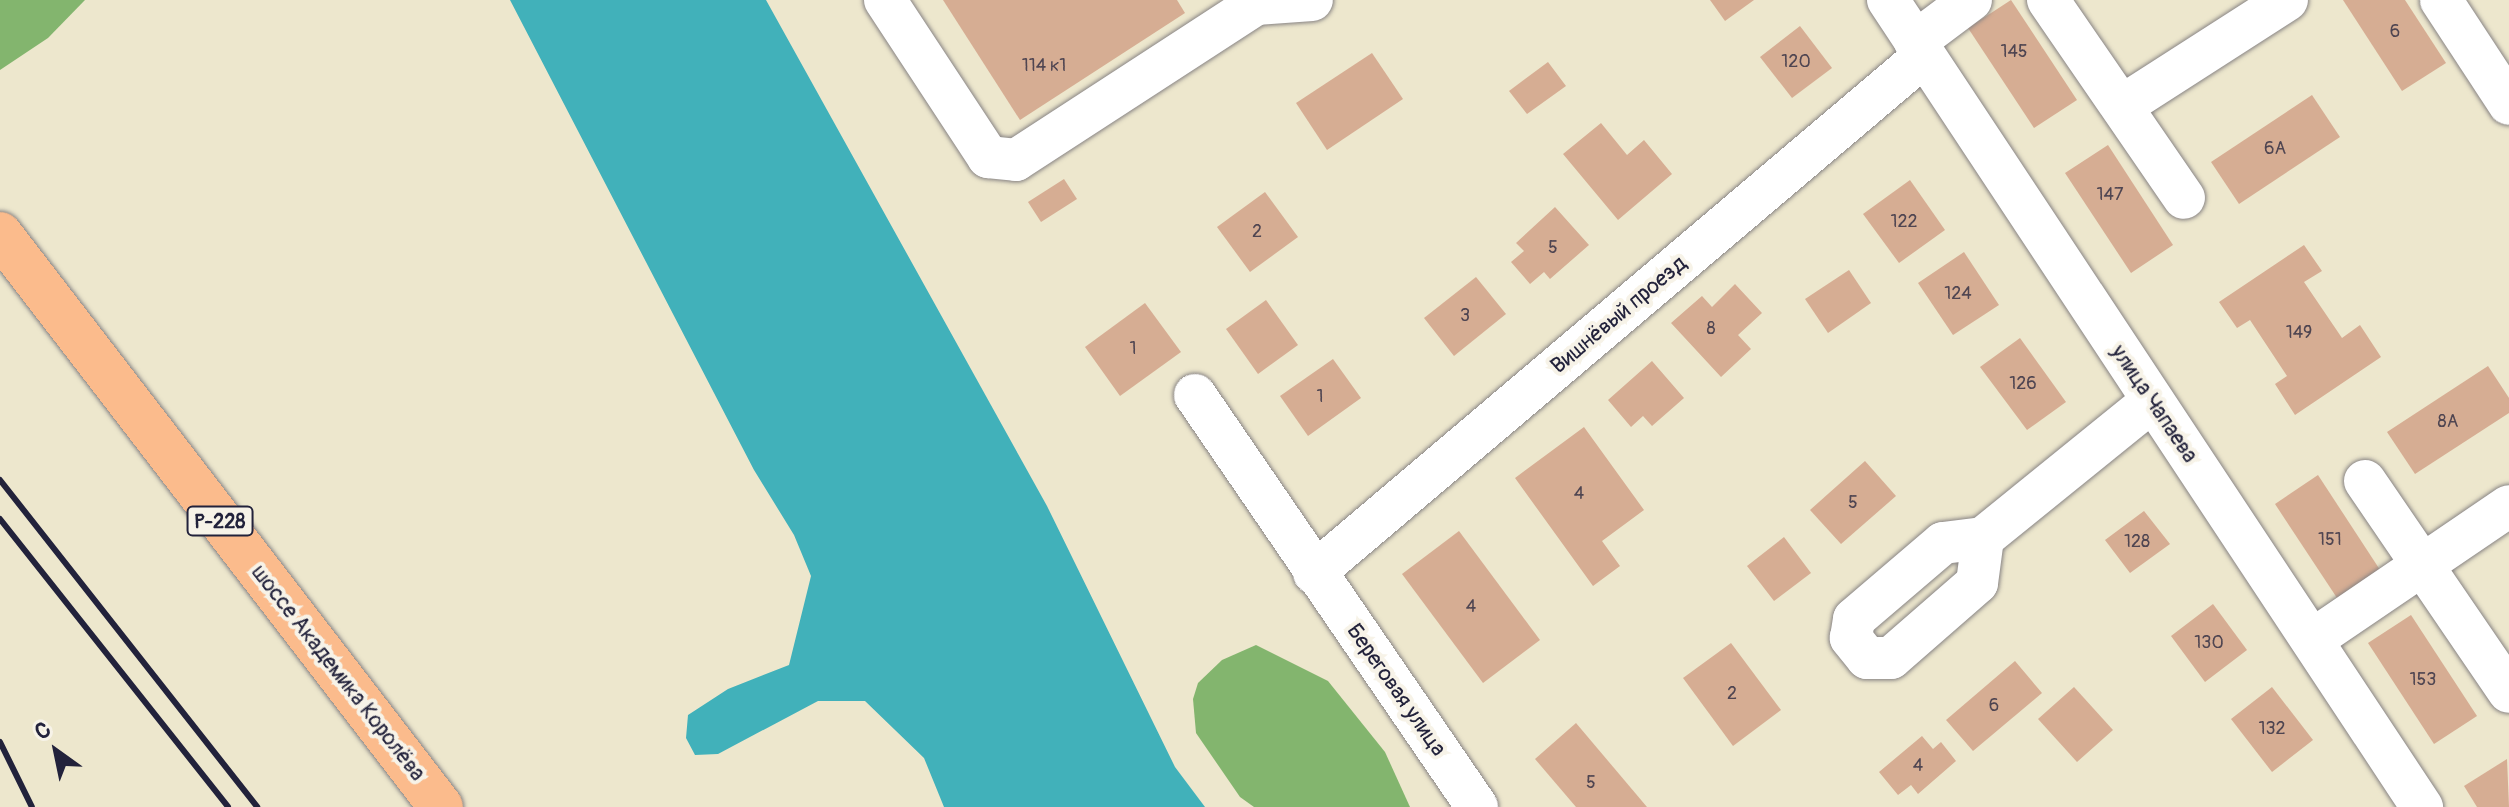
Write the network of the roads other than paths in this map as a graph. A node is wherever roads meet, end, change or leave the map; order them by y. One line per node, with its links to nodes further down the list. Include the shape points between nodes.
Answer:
1 (885, 0): 8 (street, via 988,157 1016,160)
2 (1312, 0): 8 (street)
3 (1888, 0): 9 (street, улица Чапаева)
4 (1971, 0): 9 (street, Вишнёвый проезд)
5 (2048, 0): 11 (street)
6 (2287, 0): 11 (street)
7 (2441, 0): 10 (street)
8 (1255, 2)
9 (1919, 49): 15 (street, улица Чапаева); 20 (street, Вишнёвый проезд)
10 (2509, 104)
11 (2122, 106): 12 (street)
12 (2184, 198)
13 (0, 234): 23 (highway, шоссе Академика Королёва / Р-228)
14 (1195, 395): 20 (street, Береговая улица)
15 (2152, 401): 18 (street); 21 (street, улица Чапаева)
16 (2365, 481): 19 (street)
17 (2509, 506): 19 (street)
18 (1983, 538)
19 (2421, 564): 21 (street); 22 (street)
20 (1314, 573): 24 (street, Береговая улица)
21 (2312, 640): 25 (street, улица Чапаева)
22 (2509, 692)
23 (441, 807)
24 (1477, 807)
25 (2422, 807)

